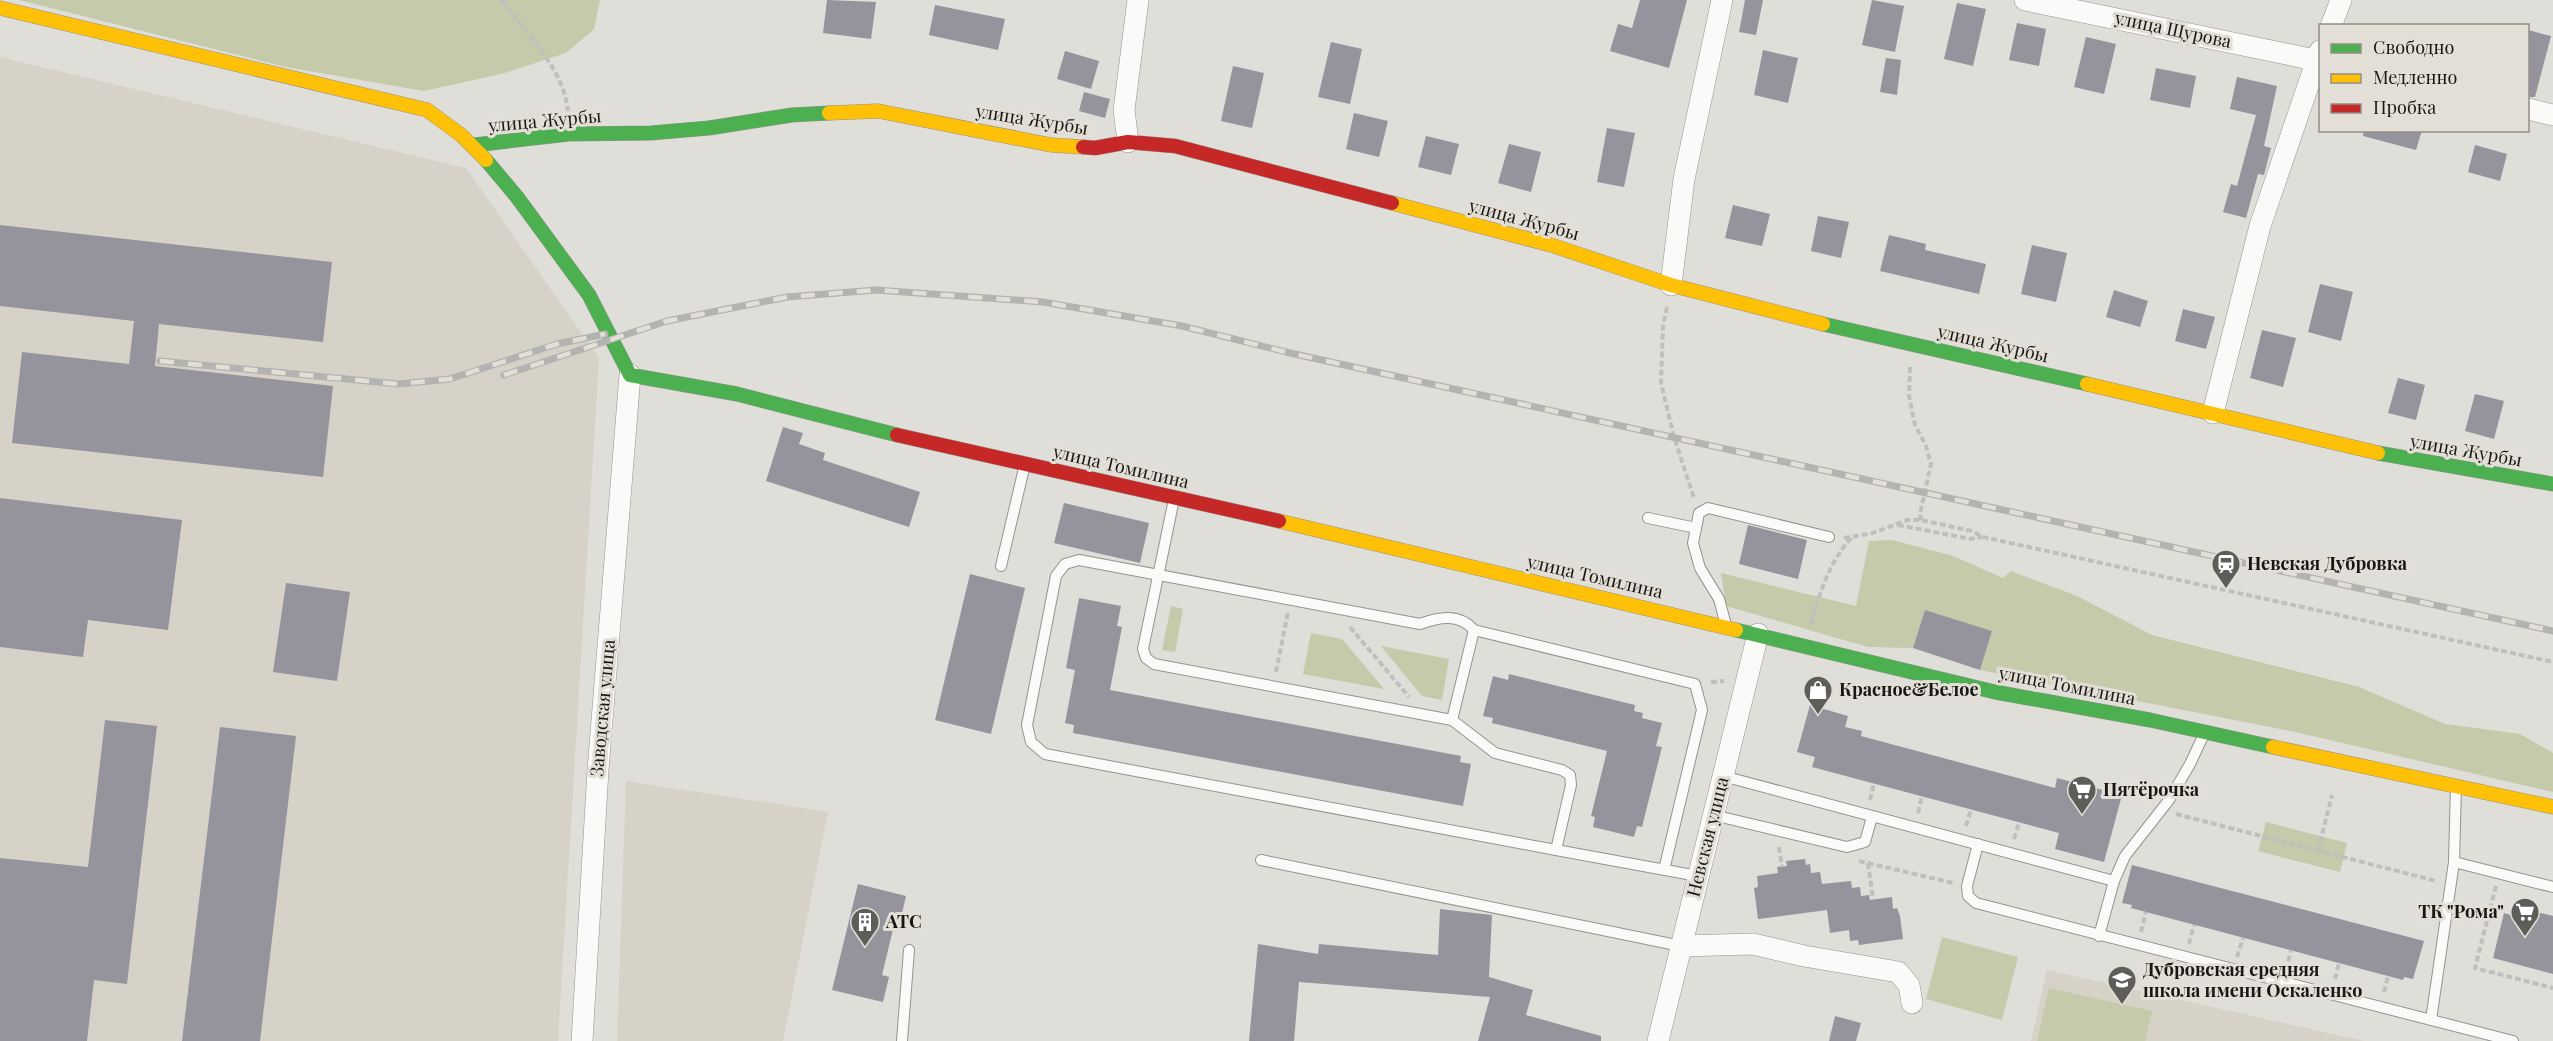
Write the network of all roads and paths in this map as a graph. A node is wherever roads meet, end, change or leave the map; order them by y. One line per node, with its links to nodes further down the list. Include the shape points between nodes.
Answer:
1 (502, 0): 11 (path, via 552,65 568,106)
2 (1138, 0): 12 (street, via 1124,110)
3 (1722, 0): 14 (street, via 1684,179)
4 (2025, 0): 8 (street, улица Щурова)
5 (2341, 0): 7 (street)
6 (0, 8): 13 (street, via 427,110 451,124)
7 (2332, 24)
8 (2319, 57): 17 (street, via 2260,226)
9 (2529, 109): 10 (street)
10 (2553, 115)
11 (569, 134): 12 (street, улица Журбы, via 651,133 792,116 878,111 1051,145 1095,148); 13 (street, улица Журбы)
12 (1128, 142): 14 (street, улица Журбы, via 1175,146 1539,242)
13 (474, 145): 16 (street, via 583,286)
14 (1671, 285): 15 (street, улица Журбы); 21 (path, via 1663,326 1661,383)
15 (1915, 345): 17 (street, улица Журбы); 23 (path, via 1909,396 1915,425 1931,464)
16 (630, 375): 18 (street, улица Томилина, via 737,394); 70 (street, Заводская улица, via 598,770)
17 (2213, 413): 19 (street, улица Журбы, via 2377,453)
18 (1025, 463): 20 (street, улица Томилина); 29 (lane)
19 (2553, 484)
20 (1174, 497): 30 (lane); 33 (street, улица Томилина)
21 (1699, 513): 25 (lane); 26 (lane, via 1708,508)
22 (1648, 518): 25 (lane)
23 (1920, 520): 24 (path); 28 (path)
24 (1895, 525): 27 (path); 28 (path)
25 (1696, 528): 33 (lane, via 1693,543 1700,568 1719,599)
26 (1829, 537): 27 (path)
27 (1853, 537): 34 (path, via 1837,553)
28 (1983, 537): 37 (path)
29 (1001, 566)
30 (1157, 574): 31 (lane); 38 (lane, via 1143,649 1146,658 1154,664); 51 (lane, via 1079,560 1065,564 1056,576 1027,725 1031,741 1045,754)
31 (1290, 599): 32 (lane); 38 (path)
32 (1334, 608): 35 (lane, via 1420,624 1441,616 1467,622); 39 (path)
33 (1726, 626): 36 (street, улица Томилина)
34 (1810, 627)
35 (1474, 630): 40 (lane); 57 (lane, via 1695,684 1702,710)
36 (1758, 634): 41 (street, улица Томилина, via 1995,692); 42 (street, Невская улица)
37 (2553, 662)
38 (1274, 686): 39 (lane)
39 (1423, 714): 40 (lane)
40 (1452, 720): 51 (lane, via 1495,753 1570,775)
41 (2205, 732): 43 (street, улица Томилина); 46 (lane)
42 (1723, 776): 47 (street, Невская улица); 48 (lane)
43 (2456, 786): 45 (street, улица Томилина); 54 (lane)
44 (2332, 795): 52 (path)
45 (2553, 807)
46 (2161, 810): 52 (path); 60 (lane, via 2125,856)
47 (1713, 815): 48 (lane, via 1847,847 1865,842); 59 (street, Невская улица)
48 (1872, 817): 50 (lane)
49 (1778, 842): 56 (path)
50 (1978, 844): 60 (lane); 64 (lane, via 1967,886 1968,896 1976,903)
51 (1556, 850): 57 (lane)
52 (2318, 851): 61 (path)
53 (1261, 860): 65 (lane)
54 (2454, 862): 58 (lane); 61 (lane)
55 (1868, 863): 63 (path)
56 (1782, 867)
57 (1664, 870): 59 (lane)
58 (2499, 873): 62 (lane); 67 (path, via 2475,968)
59 (1698, 876): 65 (street, Невская улица)
60 (2114, 881): 64 (lane)
61 (2451, 885): 69 (lane)
62 (2553, 887)
63 (1873, 899)
64 (2099, 936): 69 (lane)
65 (1681, 946): 68 (street, via 1753,944 1898,972 1909,985); 72 (street, Невская улица)
66 (909, 950): 71 (lane)
67 (2553, 988)
68 (1912, 1003)
69 (2431, 1020): 73 (lane)
70 (582, 1041)
71 (902, 1041)
72 (1658, 1041)
73 (2513, 1041)

